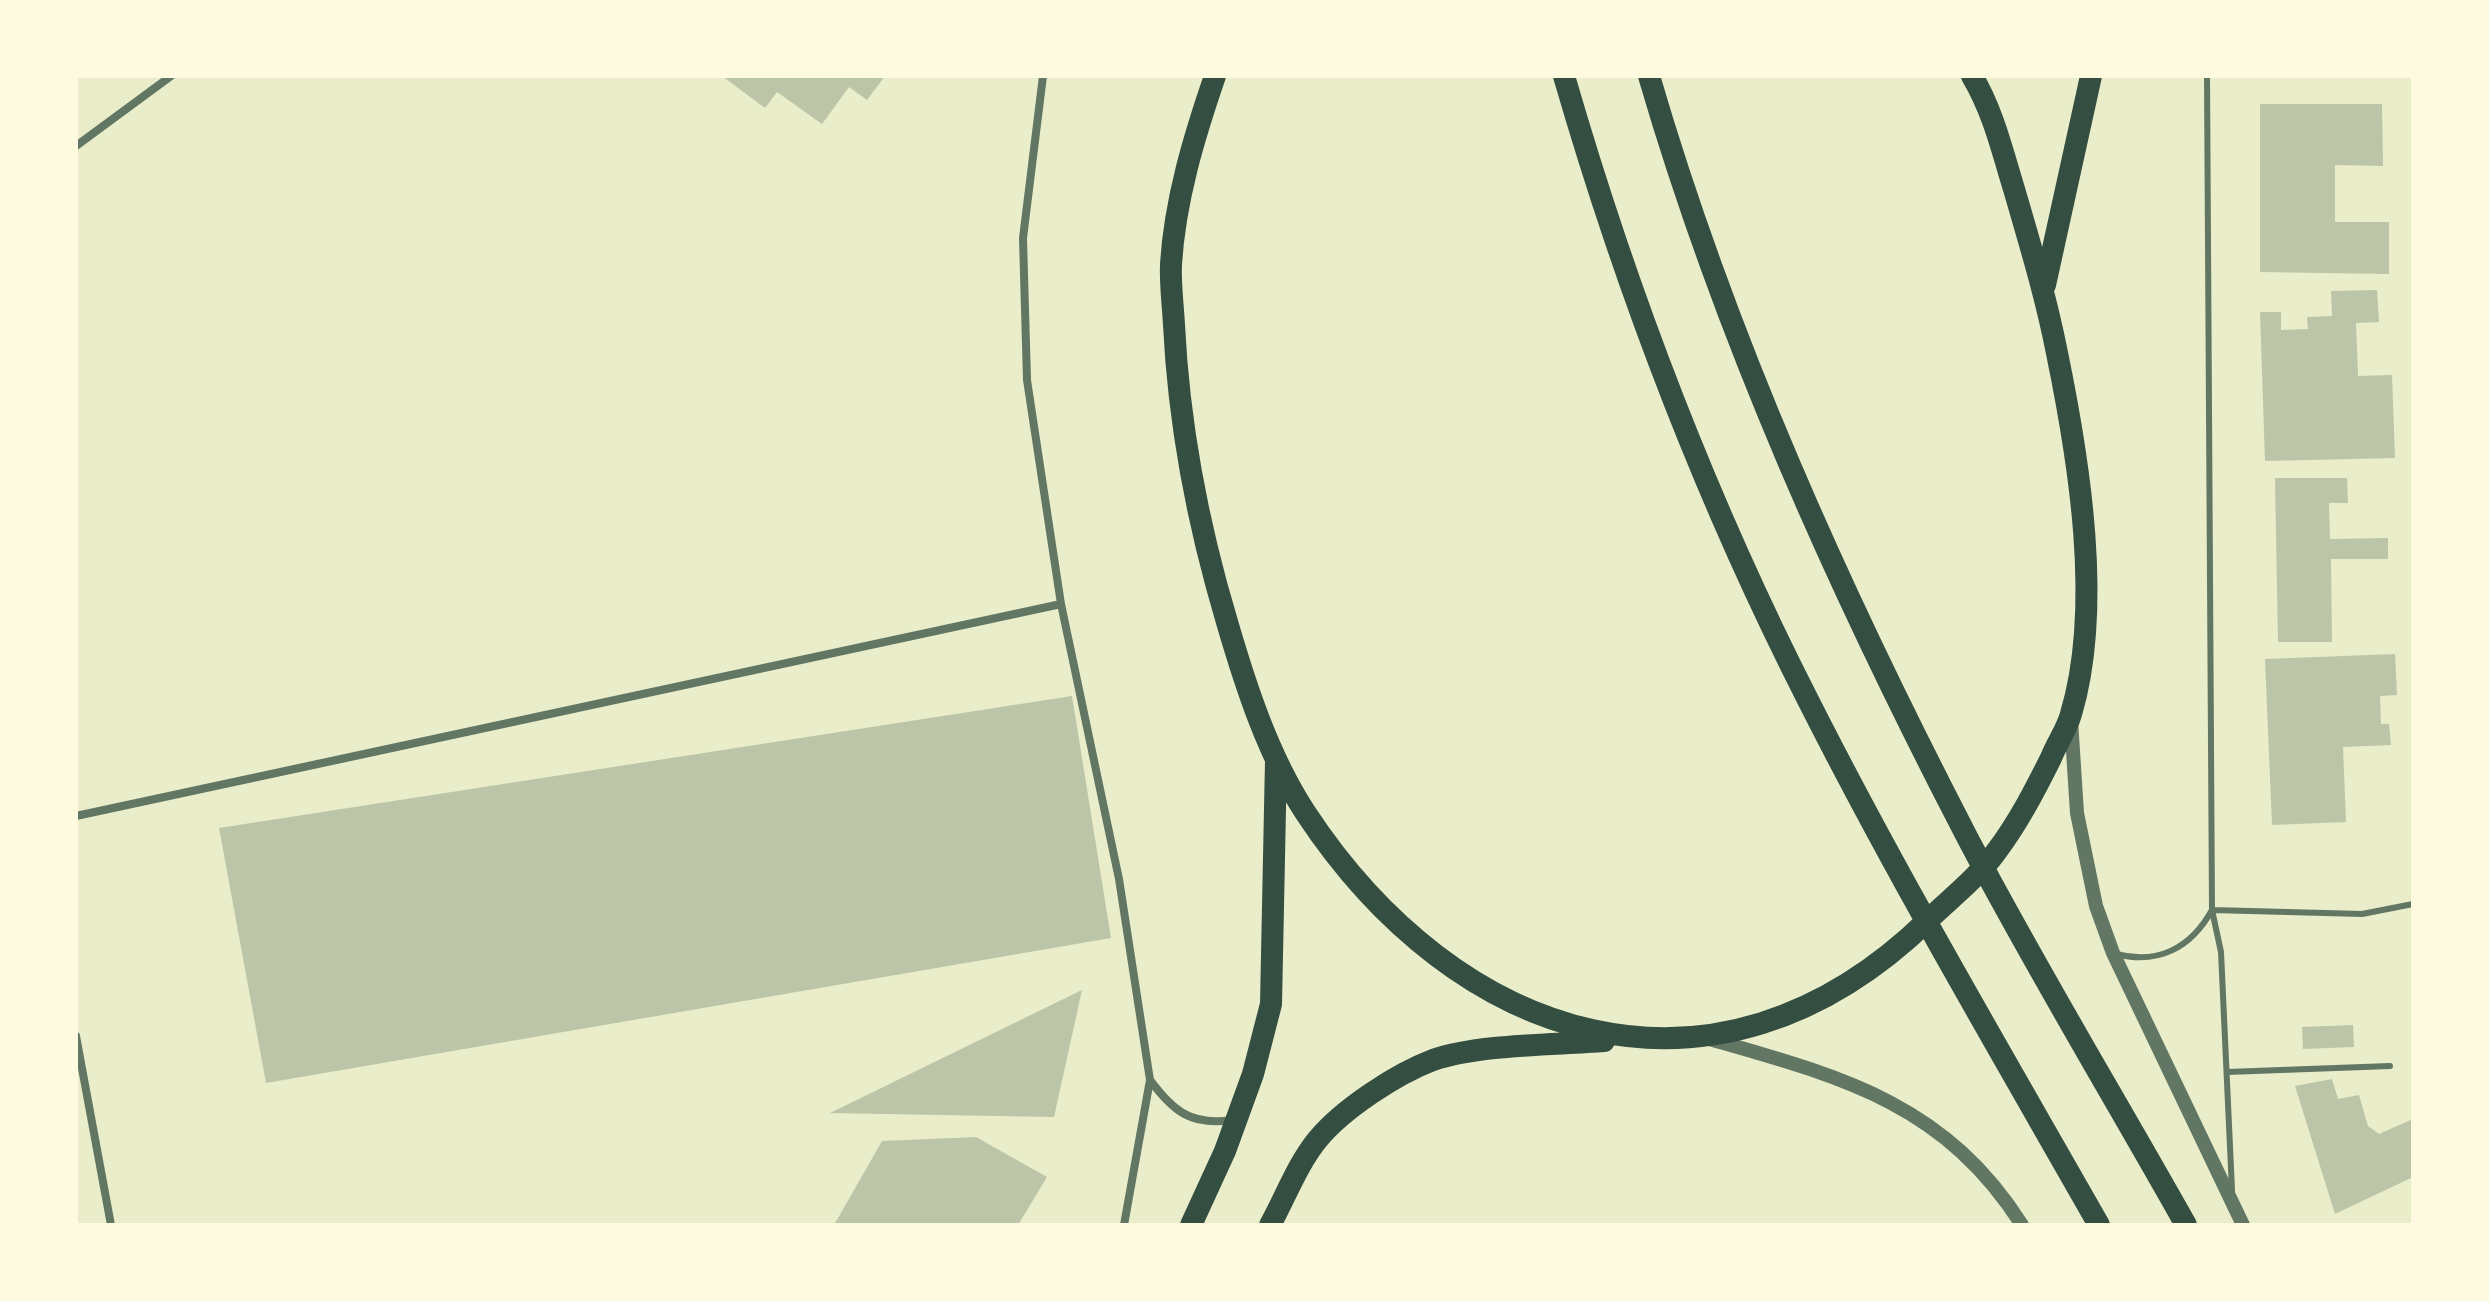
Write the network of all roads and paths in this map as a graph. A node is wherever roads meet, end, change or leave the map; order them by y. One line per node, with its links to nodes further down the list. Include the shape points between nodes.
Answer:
1 (171, 76): 9 (street)
2 (1043, 76): 11 (street, via 1023,238 1022,302 1027,380)
3 (1215, 76): 13 (highway, via 1195,136 1173,251 1176,375 1204,547 1251,701)
4 (1564, 76): 31 (highway, via 1646,326 1722,515 1807,698 1901,877)
5 (1649, 76): 32 (highway, via 1726,307 1799,487 1880,665 1968,838)
6 (1972, 76): 10 (highway, via 1989,104)
7 (2091, 76): 10 (highway)
8 (2207, 76): 16 (lane)
9 (76, 146)
10 (2044, 291): 12 (highway, via 2082,498 2083,631)
11 (1061, 604): 14 (street); 23 (street, via 1119,879)
12 (2071, 715): 17 (street, via 2077,813 2096,906); 19 (highway, via 2035,790 1994,856 1906,942 1843,989 1775,1019)
13 (1276, 755): 20 (highway, via 1302,808 1342,863 1384,911 1431,951 1536,1016); 24 (highway, via 1271,1004)
14 (76, 816)
15 (2413, 904): 16 (lane, via 2362,914)
16 (2212, 910): 17 (lane, via 2202,928 2171,952 2132,958); 22 (lane, via 2221,952)
17 (2113, 953): 25 (street)
18 (76, 1036): 26 (street)
19 (1706, 1038): 20 (highway); 30 (street, via 1870,1089 1924,1120 1968,1158)
20 (1627, 1039): 29 (highway, via 1433,1060 1345,1111 1316,1141)
21 (2390, 1066): 22 (lane)
22 (2227, 1072): 25 (lane)
23 (1150, 1080): 24 (street, via 1172,1110 1210,1123); 27 (street)
24 (1236, 1120): 28 (highway)
25 (2232, 1202): 33 (street)
26 (111, 1225)
27 (1124, 1225)
28 (1191, 1225)
29 (1270, 1225)
30 (2022, 1225)
31 (2099, 1225)
32 (2186, 1225)
33 (2243, 1225)

